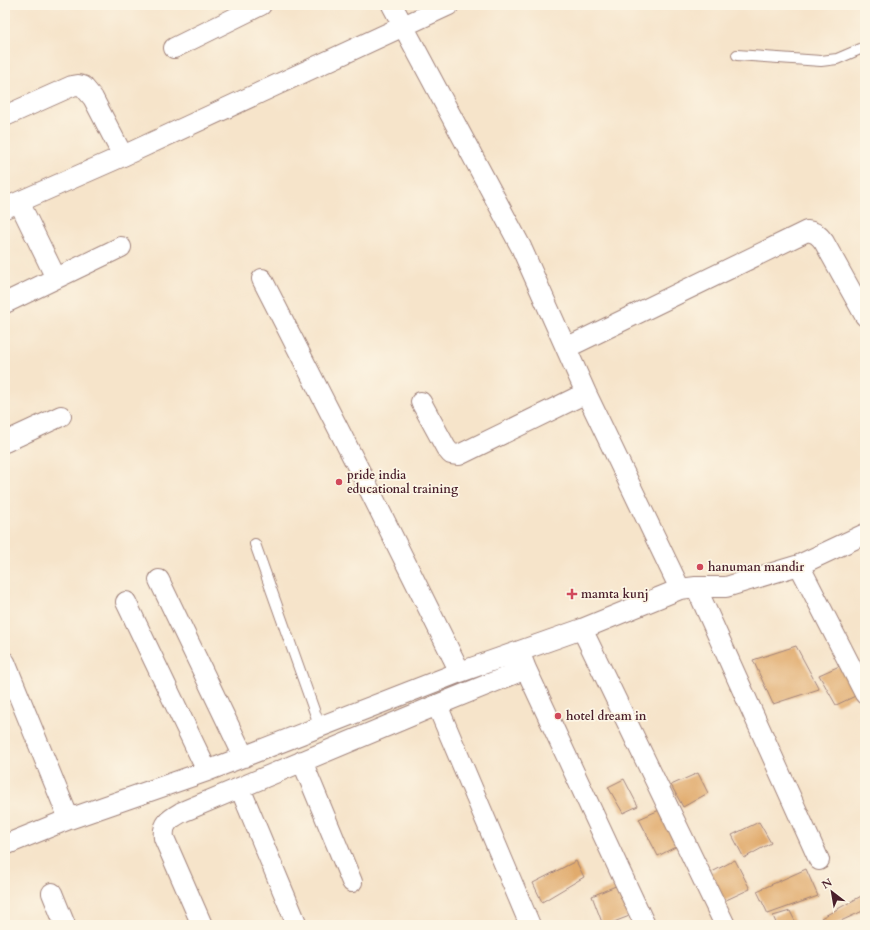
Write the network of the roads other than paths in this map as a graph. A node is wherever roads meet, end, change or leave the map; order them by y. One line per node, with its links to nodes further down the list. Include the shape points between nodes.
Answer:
1 (261, 5): 6 (street)
2 (392, 5): 4 (street)
3 (449, 5): 4 (street)
4 (403, 26): 9 (street); 16 (street, via 521,247)
5 (865, 46): 7 (lane, via 837,59 822,61)
6 (174, 48)
7 (737, 55)
8 (5, 116): 9 (street, via 72,86 83,86 93,98)
9 (123, 156): 10 (street)
10 (12, 205): 12 (street)
11 (121, 247): 12 (street)
12 (56, 278): 14 (street)
13 (262, 279): 30 (street)
14 (5, 303)
15 (865, 316): 16 (street, via 824,242 818,234 807,231)
16 (566, 348): 17 (street)
17 (586, 393): 18 (street, via 459,455 451,454 446,448); 25 (street)
18 (421, 402)
19 (61, 416): 20 (street)
20 (5, 442)
21 (865, 534): 23 (street)
22 (254, 544): 33 (lane)
23 (799, 565): 25 (street, via 726,587); 31 (street)
24 (159, 580): 34 (street)
25 (688, 588): 27 (street); 40 (street)
26 (126, 602): 36 (street)
27 (582, 629): 28 (street); 48 (street)
28 (522, 660): 30 (street); 32 (street); 47 (street)
29 (5, 662): 38 (street)
30 (460, 672): 33 (street)
31 (865, 694)
32 (437, 705): 35 (street); 46 (street)
33 (320, 727): 34 (street)
34 (244, 757): 36 (street)
35 (302, 761): 37 (street); 41 (street)
36 (207, 771): 38 (street)
37 (240, 788): 44 (street, via 182,812 164,827 164,838); 45 (street)
38 (69, 819): 39 (street)
39 (5, 845)
40 (819, 860)
41 (352, 882)
42 (52, 893): 43 (street)
43 (65, 925)
44 (202, 925)
45 (297, 925)
46 (530, 925)
47 (645, 925)
48 (725, 925)

